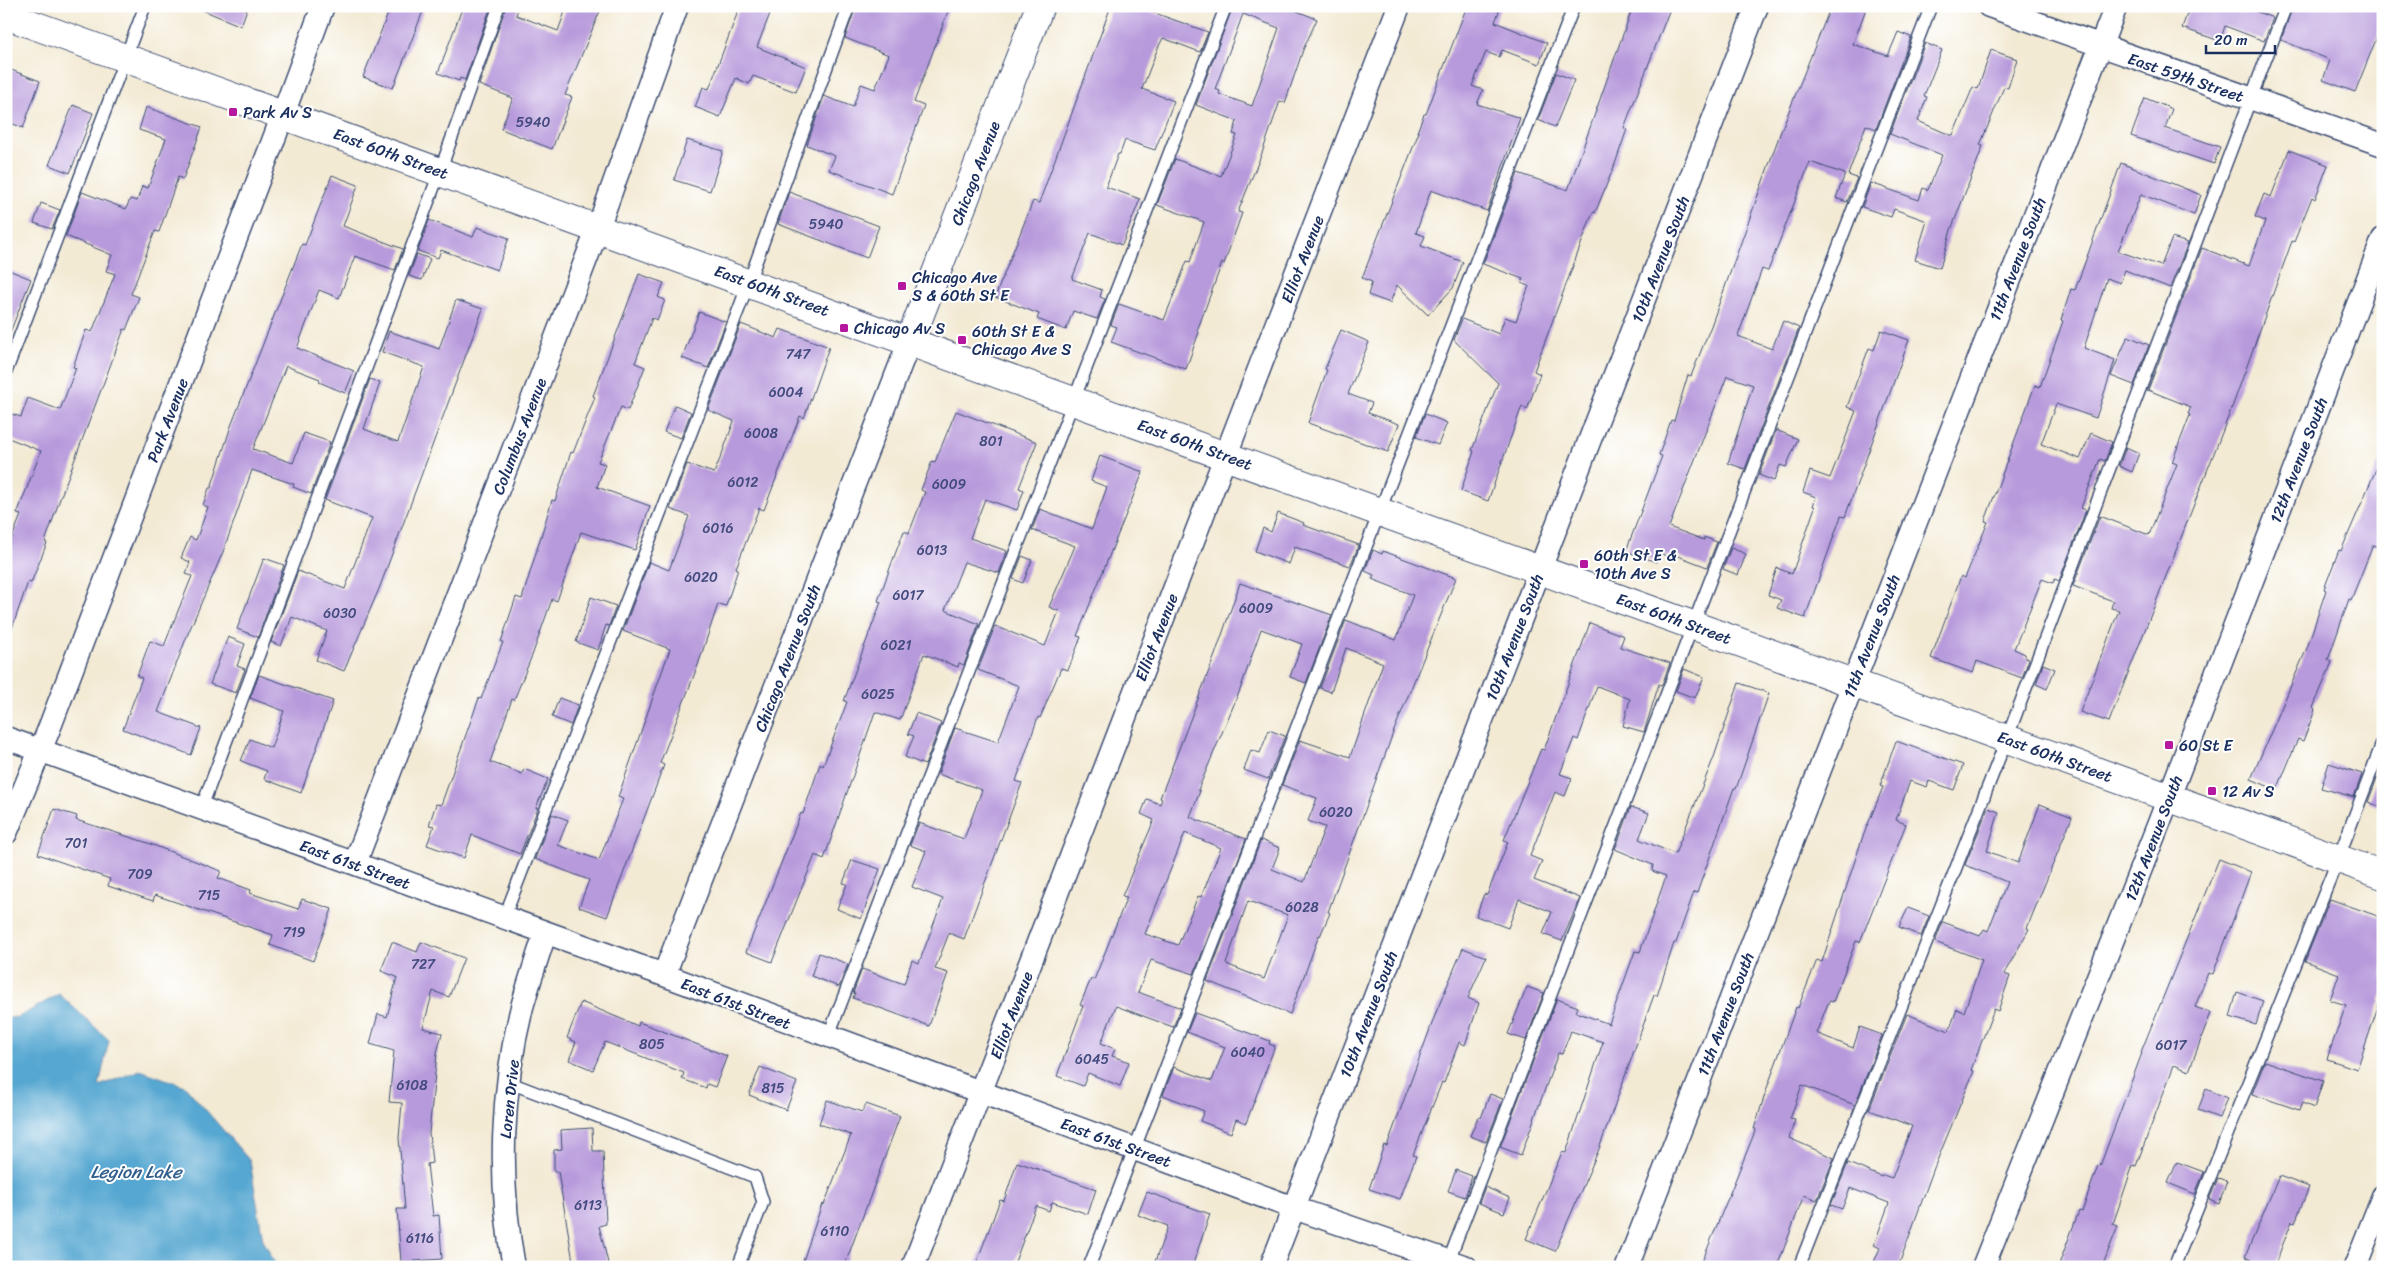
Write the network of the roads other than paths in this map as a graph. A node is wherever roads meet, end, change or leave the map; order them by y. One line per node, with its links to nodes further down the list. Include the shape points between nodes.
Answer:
1 (144, 6): 17 (lane)
2 (323, 6): 19 (street, Park Avenue)
3 (499, 6): 21 (lane)
4 (677, 6): 22 (street, Columbus Avenue)
5 (849, 6): 24 (lane)
6 (1040, 6): 25 (street, Chicago Avenue)
7 (1226, 6): 27 (lane)
8 (1399, 6): 28 (street, Elliot Avenue)
9 (1574, 6): 29 (lane)
10 (1757, 6): 30 (street, 10th Avenue South)
11 (1931, 6): 31 (lane)
12 (1989, 6): 16 (street, East 59th Street)
13 (2116, 6): 16 (street, 11th Avenue South)
14 (2286, 6): 18 (lane)
15 (6, 15): 17 (street, East 60th Street)
16 (2100, 47): 18 (street, East 59th Street); 32 (street, 11th Avenue South)
17 (126, 57): 19 (street, East 60th Street); 26 (lane)
18 (2249, 99): 20 (street, East 59th Street); 34 (lane)
19 (284, 114): 21 (street, East 60th Street); 36 (street, Park Avenue)
20 (2383, 145)
21 (440, 171): 22 (street, East 60th Street); 38 (lane)
22 (598, 228): 24 (street, East 60th Street); 41 (street, Columbus Avenue)
23 (2383, 239): 37 (street, 12th Avenue South)
24 (749, 282): 25 (street, East 60th Street); 43 (lane)
25 (910, 340): 27 (street, East 60th Street); 45 (street, Chicago Avenue South)
26 (6, 372)
27 (1074, 400): 28 (street, East 60th Street); 46 (lane)
28 (1226, 455): 29 (street, East 60th Street); 48 (street, Elliot Avenue)
29 (1379, 511): 30 (street, East 60th Street); 49 (lane)
30 (1540, 569): 31 (street, East 60th Street); 51 (street, 10th Avenue South)
31 (1694, 625): 32 (street, East 60th Street); 52 (lane)
32 (1853, 683): 34 (street, East 60th Street); 58 (street, 11th Avenue South)
33 (6, 738): 36 (street, East 61st Street)
34 (2007, 738): 37 (street, East 60th Street); 59 (lane)
35 (2383, 741): 40 (lane)
36 (40, 750): 38 (street, East 61st Street); 39 (street, Park Avenue)
37 (2169, 797): 40 (street, East 60th Street); 60 (street, 12th Avenue South)
38 (201, 809): 41 (street, East 61st Street)
39 (6, 833)
40 (2338, 858): 42 (street, East 60th Street); 61 (lane)
41 (355, 863): 43 (street, East 61st Street)
42 (2383, 875)
43 (504, 918): 44 (street, East 61st Street)
44 (545, 934): 45 (street, East 61st Street); 47 (street, Loren Drive, via 522,1008)
45 (664, 975): 46 (street, East 61st Street)
46 (828, 1037): 48 (street, East 61st Street)
47 (508, 1082): 53 (street, Loren Drive, via 502,1158); 54 (lane, via 755,1177 763,1202)
48 (981, 1094): 49 (street, East 61st Street); 55 (street, Elliot Avenue)
49 (1135, 1149): 51 (street, East 61st Street); 56 (lane)
50 (2383, 1196): 62 (street)
51 (1294, 1208): 52 (street, East 61st Street); 57 (street, 10th Avenue South)
52 (1454, 1265)
53 (514, 1267)
54 (738, 1267)
55 (913, 1267)
56 (1089, 1267)
57 (1270, 1267)
58 (1627, 1267)
59 (1800, 1267)
60 (1983, 1267)
61 (2174, 1267)
62 (2354, 1267)

